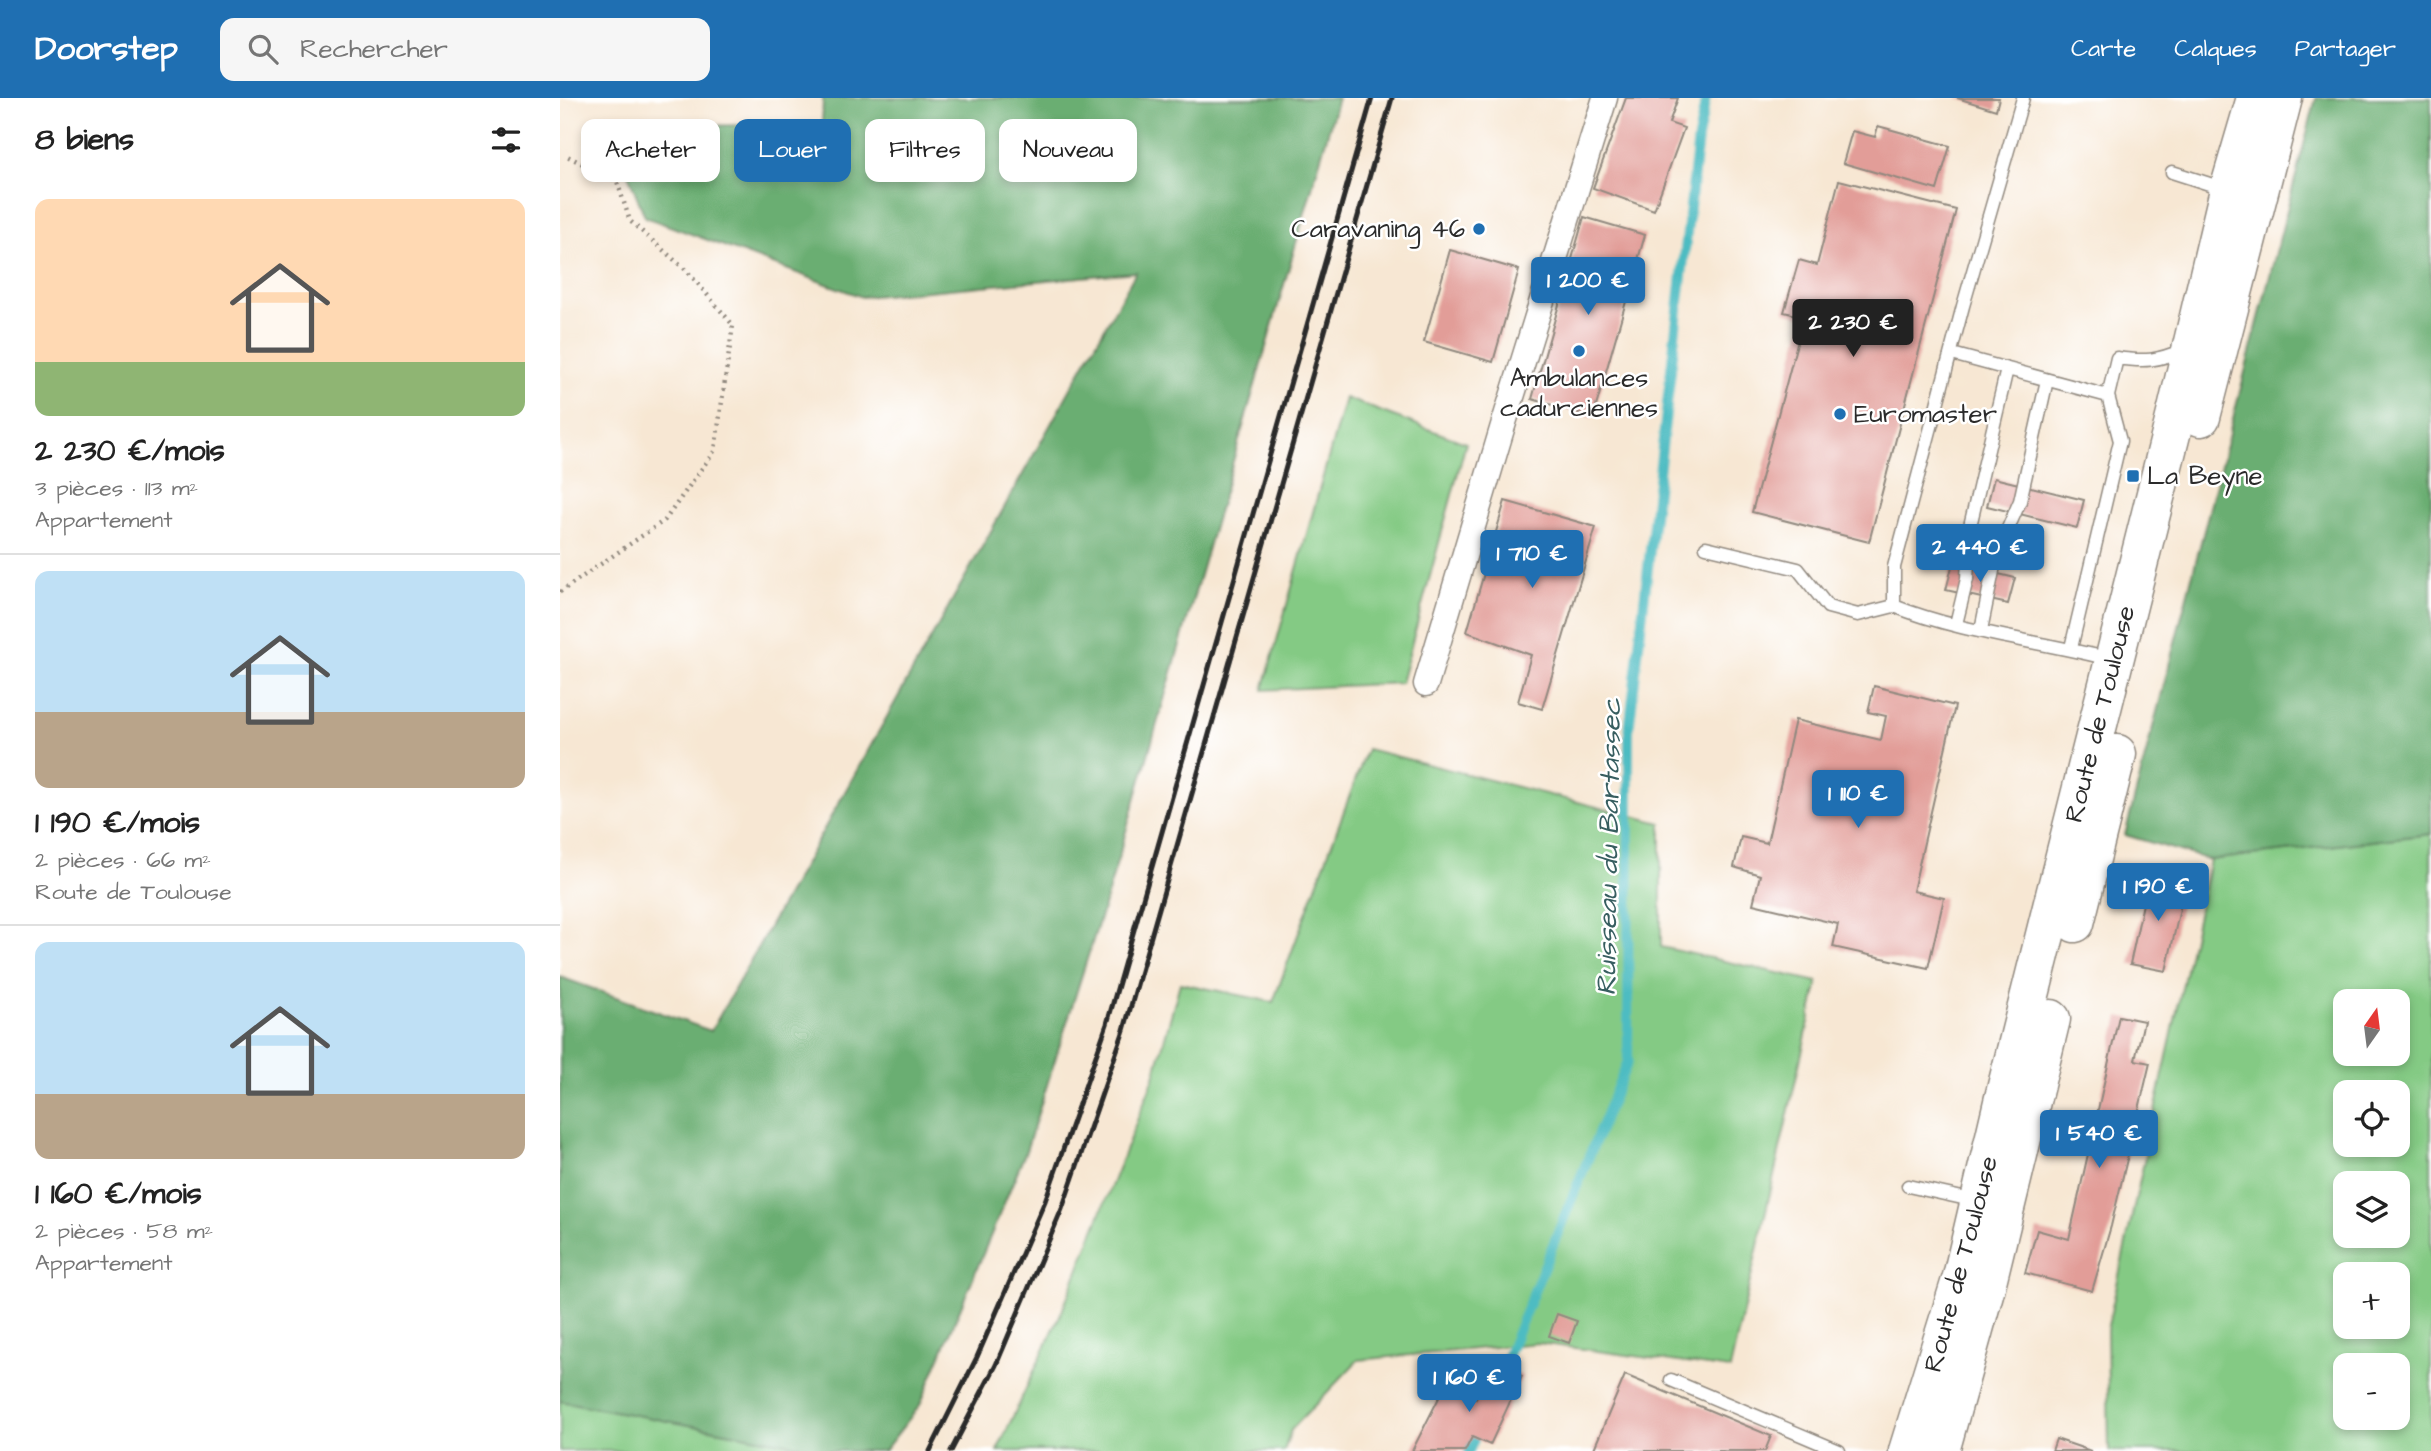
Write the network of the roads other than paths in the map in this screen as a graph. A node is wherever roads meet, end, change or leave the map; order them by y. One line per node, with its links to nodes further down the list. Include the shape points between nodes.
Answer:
1 (1605, 98): 18 (street)
2 (2023, 98): 8 (lane)
3 (2256, 98): 6 (main road, Route de Toulouse)
4 (2283, 98): 6 (main road, Route de Toulouse)
5 (2172, 172): 6 (lane)
6 (2243, 194): 7 (main road, Route de Toulouse); 20 (main road, Route de Toulouse, via 2200,420)
7 (2190, 347): 11 (lane, via 2142,362 2117,359); 17 (main road, Route de Toulouse)
8 (1952, 354): 9 (lane); 13 (lane, via 1894,567)
9 (2007, 369): 10 (lane); 14 (lane, via 1969,526 1967,579)
10 (2047, 380): 11 (lane); 15 (lane, via 2020,502 1996,555)
11 (2108, 396): 16 (lane, via 2120,441)
12 (1706, 547): 13 (lane, via 1798,569 1828,607 1858,615)
13 (1894, 606): 14 (lane)
14 (1956, 624): 15 (lane)
15 (1981, 630): 16 (lane)
16 (2071, 649): 17 (lane)
17 (2115, 660): 20 (main road, Route de Toulouse, via 2069,834)
18 (1426, 684)
19 (1908, 1186): 20 (lane)
20 (1992, 1205): 23 (main road, Route de Toulouse, via 1962,1277); 24 (main road, Route de Toulouse)
21 (1671, 1380): 22 (lane)
22 (1839, 1451)
23 (1908, 1451)
24 (1940, 1451)

